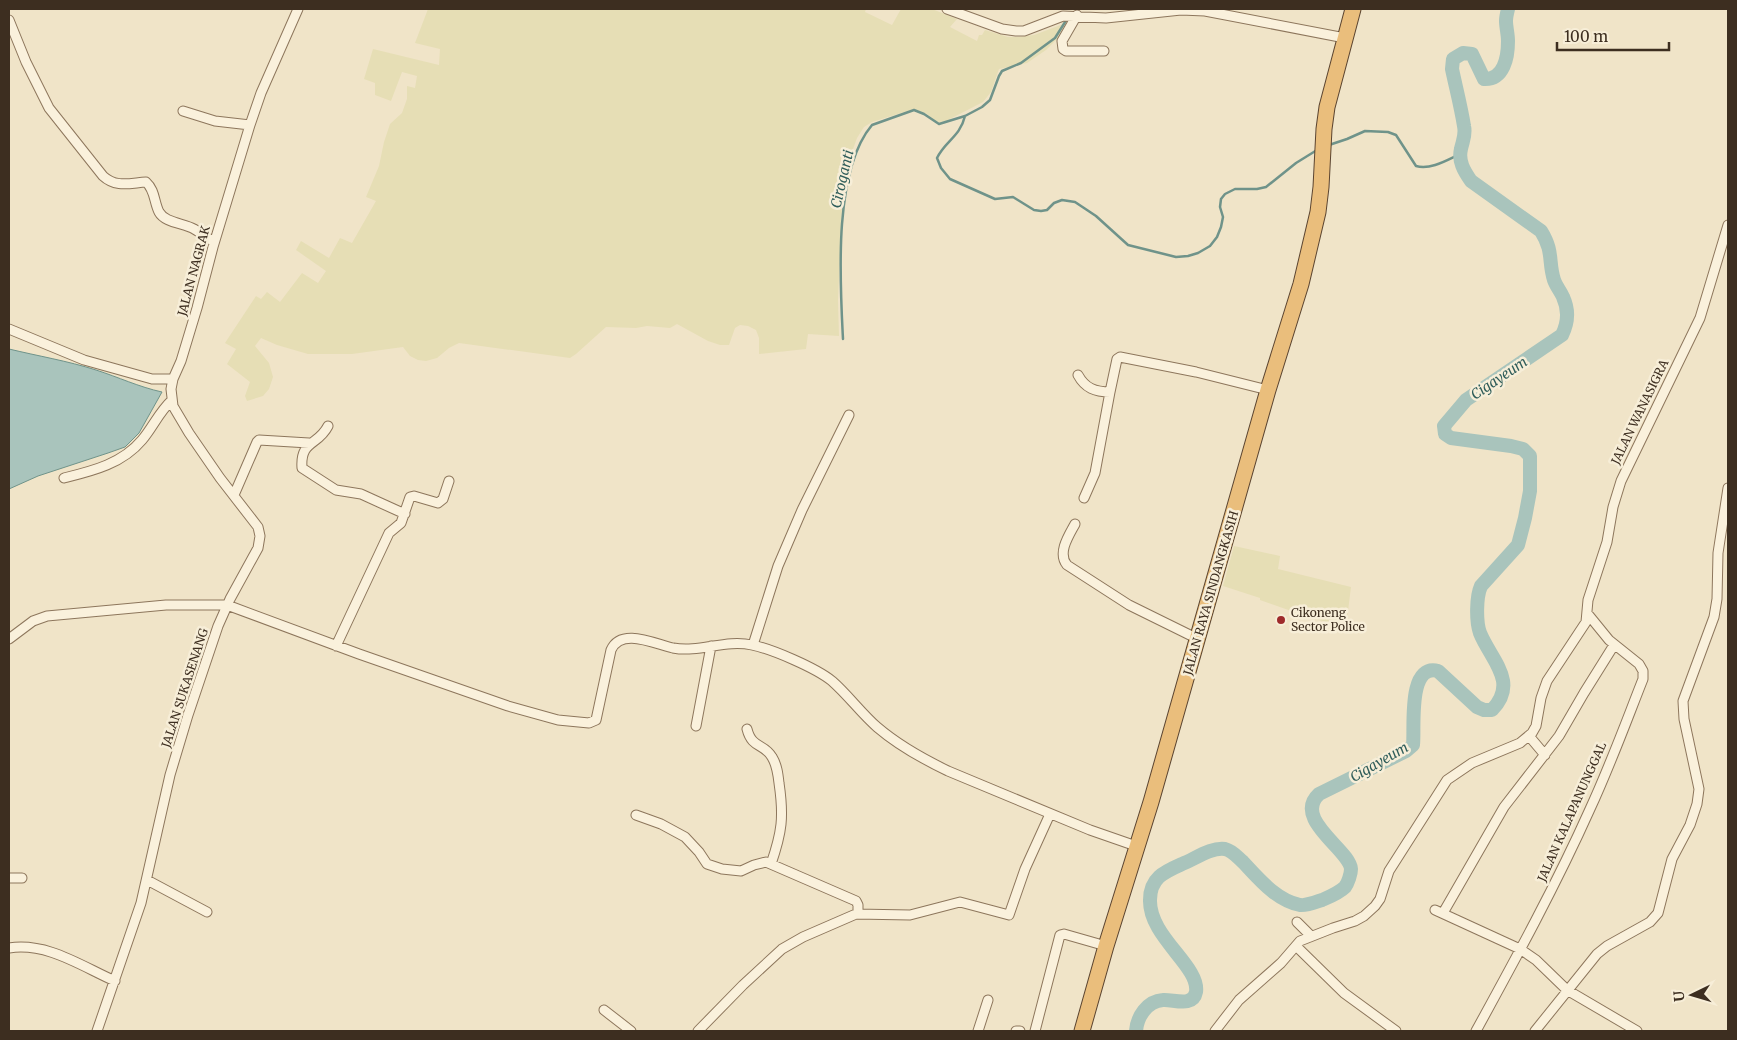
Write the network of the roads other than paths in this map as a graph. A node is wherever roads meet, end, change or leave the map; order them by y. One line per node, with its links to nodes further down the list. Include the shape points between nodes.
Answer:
1 (298, 9): 10 (street, JALAN NAGRAK)
2 (947, 9): 5 (street, via 1016,31 1063,16)
3 (1354, 9): 7 (highway, JALAN RAYA SINDANGKASIH)
4 (1106, 13): 5 (street); 7 (street, via 1205,11)
5 (1077, 15): 8 (street, via 1062,42 1063,49)
6 (9, 20): 12 (street, via 50,108 103,176 117,184 146,182 160,214 192,227)
7 (1345, 38): 16 (highway, JALAN RAYA SINDANGKASIH, via 1327,107 1316,220)
8 (1104, 51)
9 (184, 111): 10 (street, via 215,121)
10 (250, 125): 12 (street, JALAN NAGRAK)
11 (1728, 225): 30 (street, JALAN WANASIGRA, via 1700,318 1621,481 1607,542 1588,600)
12 (214, 241): 15 (street, JALAN NAGRAK, via 197,308)
13 (9, 329): 15 (street, via 84,360 152,379)
14 (1078, 375): 17 (street, via 1091,389)
15 (173, 379): 18 (street, JALAN SUKASENANG)
16 (1268, 390): 17 (street, via 1120,357 1116,359); 32 (highway, JALAN RAYA SINDANGKASIH)
17 (1110, 392): 26 (street, via 1095,473)
18 (172, 400): 22 (street, via 142,440 112,464); 25 (street, JALAN SUKASENANG, via 189,433)
19 (849, 415): 33 (street, via 785,550)
20 (328, 426): 21 (street, via 324,434)
21 (310, 444): 25 (street, via 257,442); 27 (street, via 302,465 304,470 336,490 361,494)
22 (64, 478)
23 (449, 482): 27 (street, via 440,502 412,496)
24 (1728, 488): 57 (street, via 1718,553 1714,617 1684,701 1684,719 1699,789 1695,813 1672,859 1656,917 1601,950)
25 (234, 495): 29 (street, JALAN SUKASENANG, via 258,527 260,536 255,553)
26 (1084, 498)
27 (405, 514): 35 (street, via 399,526 389,533)
28 (1076, 524): 32 (street, via 1065,544 1063,560 1067,566 1129,605)
29 (228, 605): 31 (street, via 166,605 47,616 33,621); 35 (street); 47 (street, JALAN SUKASENANG, via 209,649 180,742)
30 (1589, 615): 34 (street, JALAN KALAPANUNGGAL); 39 (street, JALAN WANASIGRA, via 1547,681)
31 (9, 639)
32 (1198, 639): 43 (highway, JALAN RAYA SINDANGKASIH)
33 (753, 645): 36 (street, via 730,643); 41 (street, via 824,675 883,732 929,762)
34 (1614, 645): 40 (street); 55 (street, JALAN KALAPANUNGGAL, via 1639,664 1643,679 1591,808)
35 (336, 646): 36 (street, via 508,706 558,720 589,723 594,722 598,715 611,650 616,642 629,638 683,649)
36 (711, 646): 37 (street)
37 (696, 726)
38 (747, 729): 44 (street, via 751,740 773,757 778,772 783,818)
39 (1531, 738): 40 (street); 51 (street, via 1472,763 1446,780 1389,871 1378,904 1355,922)
40 (1545, 755): 55 (street, via 1504,807 1439,912)
41 (1050, 814): 43 (street); 49 (street, via 1009,915 960,902 910,914)
42 (636, 815): 44 (street, via 685,838 706,864 741,871 763,862)
43 (1136, 846): 52 (highway, JALAN RAYA SINDANGKASIH)
44 (771, 864): 49 (street, via 856,902)
45 (9, 878): 46 (street)
46 (22, 878)
47 (147, 880): 48 (street); 56 (street, JALAN SUKASENANG)
48 (207, 912)
49 (858, 913): 62 (street, via 782,949)
50 (1297, 922): 51 (street)
51 (1311, 936): 53 (street)
52 (1106, 946): 66 (street, via 1060,935); 67 (highway, JALAN RAYA SINDANGKASIH)
53 (1296, 946): 68 (street, via 1239,1000); 69 (street, via 1344,993)
54 (9, 948): 56 (street, via 44,949)
55 (1520, 949): 57 (street); 70 (street, JALAN KALAPANUNGGAL)
56 (115, 981): 60 (street, JALAN SUKASENANG)
57 (1567, 990): 71 (street); 72 (street)
58 (988, 1000): 63 (street)
59 (604, 1010): 61 (street)
60 (97, 1031)
61 (631, 1031)
62 (698, 1031)
63 (978, 1031)
64 (1016, 1031): 65 (street)
65 (1020, 1031)
66 (1035, 1031)
67 (1082, 1031)
68 (1215, 1031)
69 (1396, 1031)
70 (1476, 1031)
71 (1535, 1031)
72 (1637, 1031)

